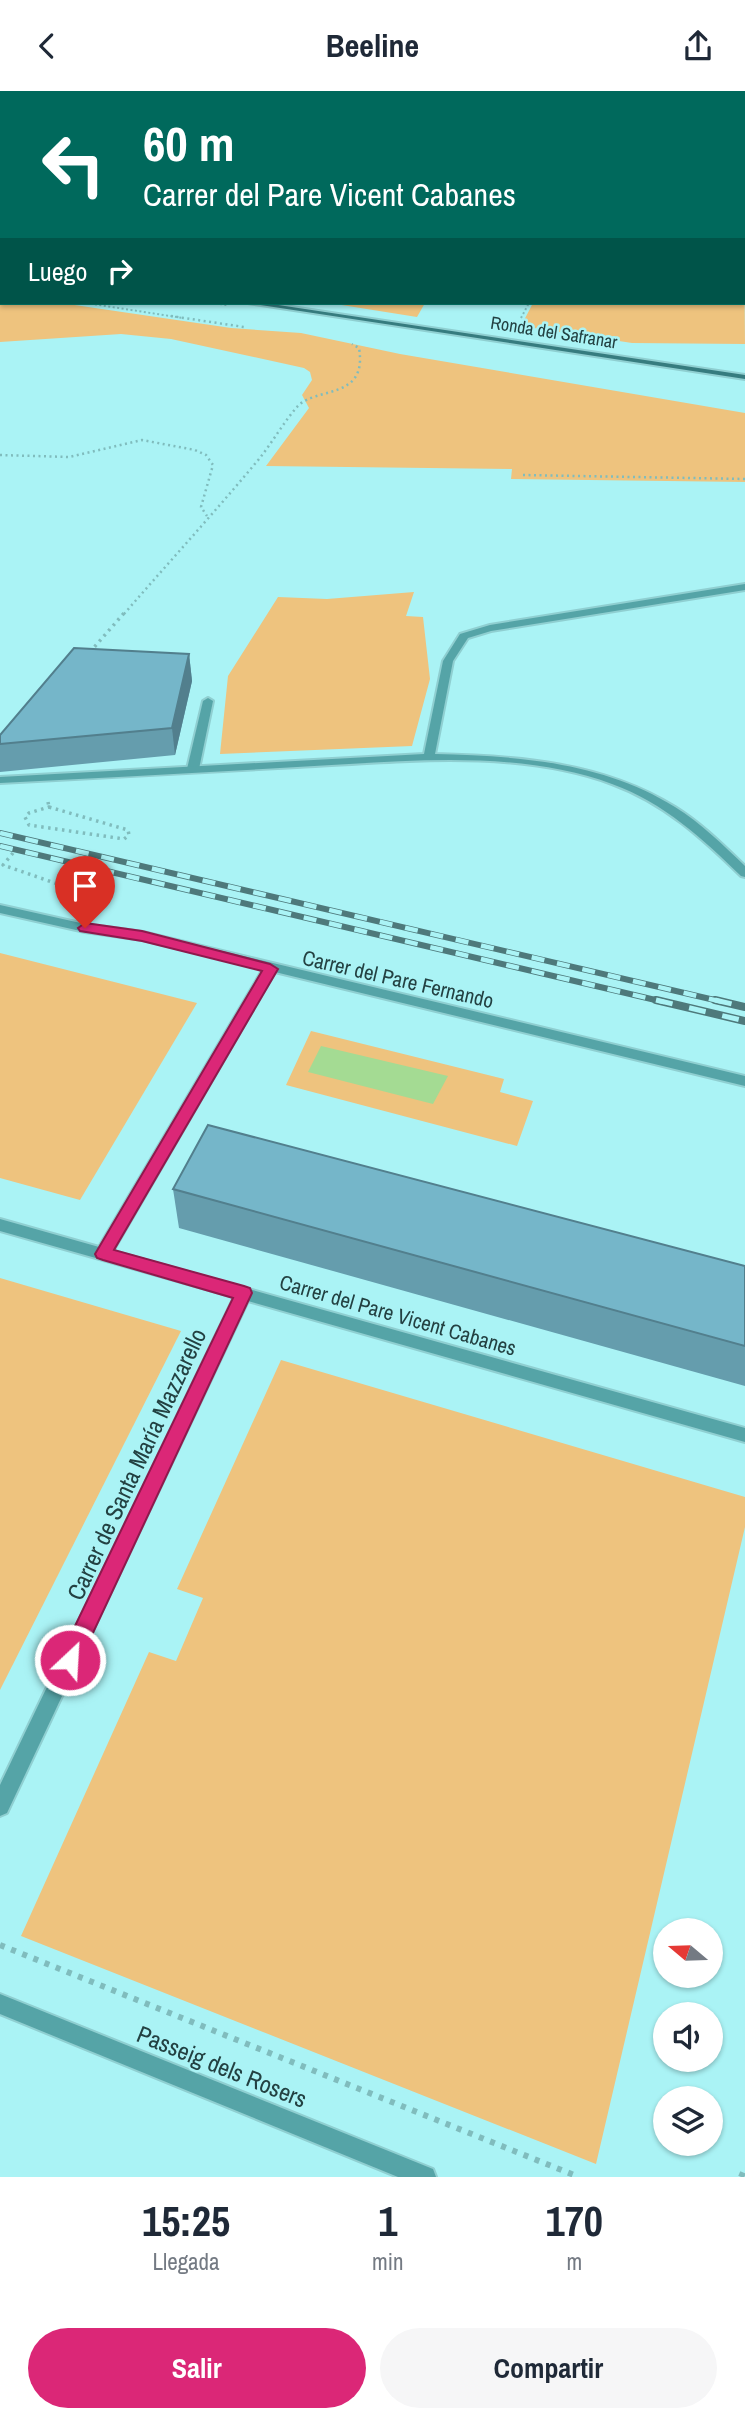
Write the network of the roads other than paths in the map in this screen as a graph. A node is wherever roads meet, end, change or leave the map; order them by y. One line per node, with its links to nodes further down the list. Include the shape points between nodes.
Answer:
1 (265, 305): 2 (street, Ronda del Safranar)
2 (745, 378)
3 (745, 587): 5 (street, via 534,620 464,636 448,661)
4 (208, 701): 6 (street)
5 (429, 757): 6 (street); 8 (street, via 555,766 611,780 673,810)
6 (194, 769): 7 (street)
7 (0, 780)
8 (745, 873)
9 (0, 909): 10 (street, Carrer del Pare Fernando, via 142,936)
10 (270, 969): 11 (street, Carrer del Pare Fernando); 13 (street)
11 (745, 1081)
12 (0, 1224): 13 (street, Carrer del Pare Vicent Cabanes)
13 (103, 1254): 14 (street, Carrer del Pare Vicent Cabanes)
14 (244, 1293): 15 (street, Carrer del Pare Vicent Cabanes); 16 (street, Carrer de Santa María Mazzarello)
15 (745, 1435)
16 (0, 1806)
17 (0, 2004): 18 (street, Passeig dels Rosers)
18 (425, 2177)

